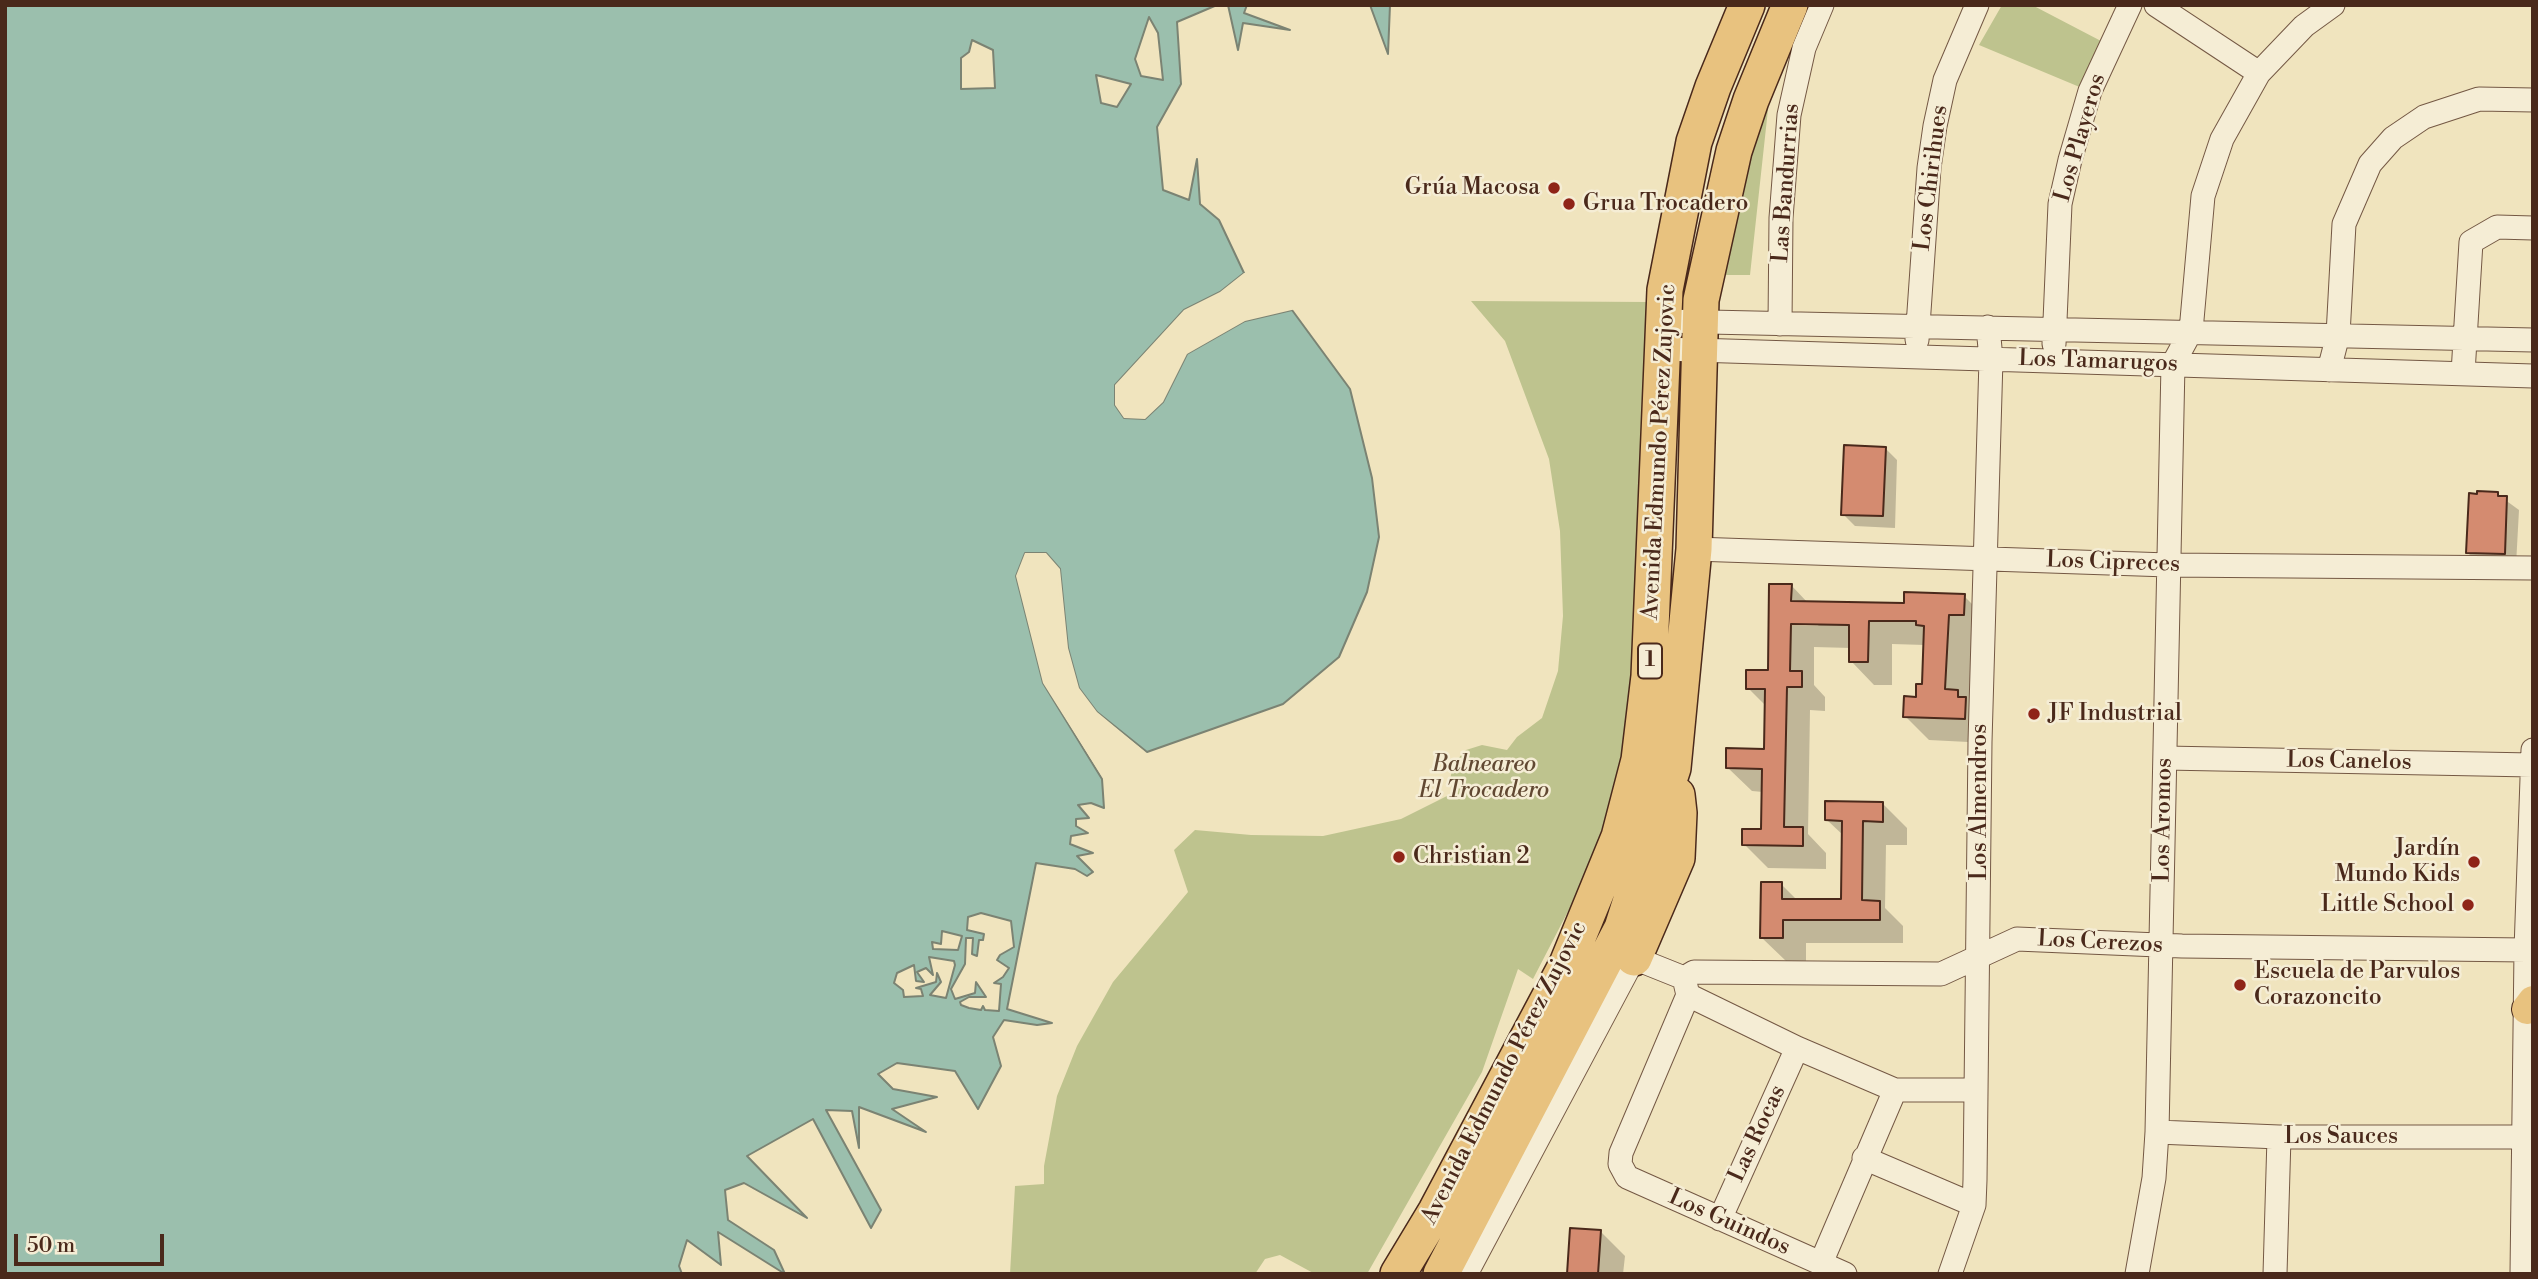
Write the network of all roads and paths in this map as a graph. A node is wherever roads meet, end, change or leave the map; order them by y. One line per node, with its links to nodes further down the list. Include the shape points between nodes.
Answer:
1 (1747, 5): 16 (highway, Avenida Edmundo Pérez Zujovic / 1, via 1694,142 1667,277)
2 (1790, 5): 18 (highway, Avenida Edmundo Pérez Zujovic / 1, via 1734,151 1711,245)
3 (1822, 5): 11 (street, Las Bandurrias, via 1804,48 1789,115 1781,218)
4 (1977, 5): 12 (street, Los Chirihues, via 1945,80 1935,126)
5 (2130, 5): 14 (street, Los Playeros, via 2090,91 2070,160 2060,204)
6 (2156, 5): 8 (street)
7 (2333, 5): 8 (street, via 2304,26)
8 (2259, 74): 15 (street, via 2221,139 2203,196)
9 (2533, 100): 17 (street, via 2479,99 2424,117 2393,138 2370,164 2344,224)
10 (2533, 228): 19 (street, via 2497,227 2471,242)
11 (1780, 324): 12 (street, Los Tamarugos); 18 (street, Los Tamarugos)
12 (1916, 325): 13 (street, Los Tamarugos); 21 (street, Los Chirihues)
13 (1988, 327): 14 (street, Los Tamarugos); 22 (street, Los Almendros)
14 (2055, 328): 15 (street, Los Tamarugos); 23 (street, Los Playeros)
15 (2191, 331): 17 (street, Los Tamarugos); 24 (street)
16 (1663, 335): 18 (street, Los Tamarugos); 52 (highway, Avenida Edmundo Pérez Zujovic / 1, via 1650,676 1639,760 1619,837 1567,964)
17 (2338, 335): 19 (street, Los Tamarugos); 25 (street)
18 (1698, 337): 21 (street, Los Tamarugos); 28 (highway, Avenida Edmundo Pérez Zujovic / 1)
19 (2464, 339): 20 (street, Los Tamarugos); 26 (street)
20 (2533, 340)
21 (1918, 357): 22 (street, Los Tamarugos)
22 (1991, 359): 23 (street, Los Tamarugos); 29 (street, Los Almendros)
23 (2053, 361): 24 (street, Los Tamarugos)
24 (2173, 364): 25 (street, Los Tamarugos); 30 (street, Los Aromos)
25 (2329, 369): 26 (street, Los Tamarugos)
26 (2463, 373): 27 (street, Los Tamarugos)
27 (2533, 376)
28 (1694, 549): 29 (street, Los Cipreces); 35 (highway, Avenida Edmundo Pérez Zujovic / 1)
29 (1984, 558): 30 (street, Los Cipreces); 39 (street, Los Almendros)
30 (2168, 565): 31 (street, Los Cipreces); 33 (street, Los Aromos)
31 (2533, 568)
32 (2533, 750): 34 (street)
33 (2165, 758): 34 (street, Los Canelos); 36 (street, Los Aromos)
34 (2532, 765): 37 (street)
35 (1673, 768): 38 (highway, via 1679,813 1676,858); 53 (highway, Avenida Edmundo Pérez Zujovic / 1, via 1622,928)
36 (2162, 945): 37 (street, Los Cerezos); 39 (street, Los Cerezos, via 2017,939); 45 (street, Los Aromos)
37 (2526, 950): 41 (street)
38 (1634, 958): 40 (street); 54 (street)
39 (1979, 959): 40 (street, Los Cerezos, via 1941,974 1693,972); 44 (street, Los Almendros)
40 (1686, 986): 42 (street); 50 (street, Los Guindos, via 1620,1153 1620,1164 1627,1177)
41 (2530, 1005): 47 (street)
42 (1797, 1048): 43 (street); 50 (street, Las Rocas)
43 (1895, 1090): 44 (street); 48 (street)
44 (1975, 1090): 49 (street, Los Almendros)
45 (2157, 1132): 46 (street, Los Sauces); 57 (street, Los Aromos)
46 (2278, 1137): 47 (street, Los Sauces); 58 (street)
47 (2524, 1137): 59 (street)
48 (1864, 1158): 49 (street); 51 (street)
49 (1974, 1205): 56 (street, Los Almendros)
50 (1720, 1219): 51 (street, Los Guindos)
51 (1806, 1264): 55 (street, Los Guindos)
52 (1398, 1274)
53 (1441, 1274)
54 (1466, 1274)
55 (1844, 1274)
56 (1950, 1274)
57 (2137, 1274)
58 (2275, 1274)
59 (2522, 1274)

